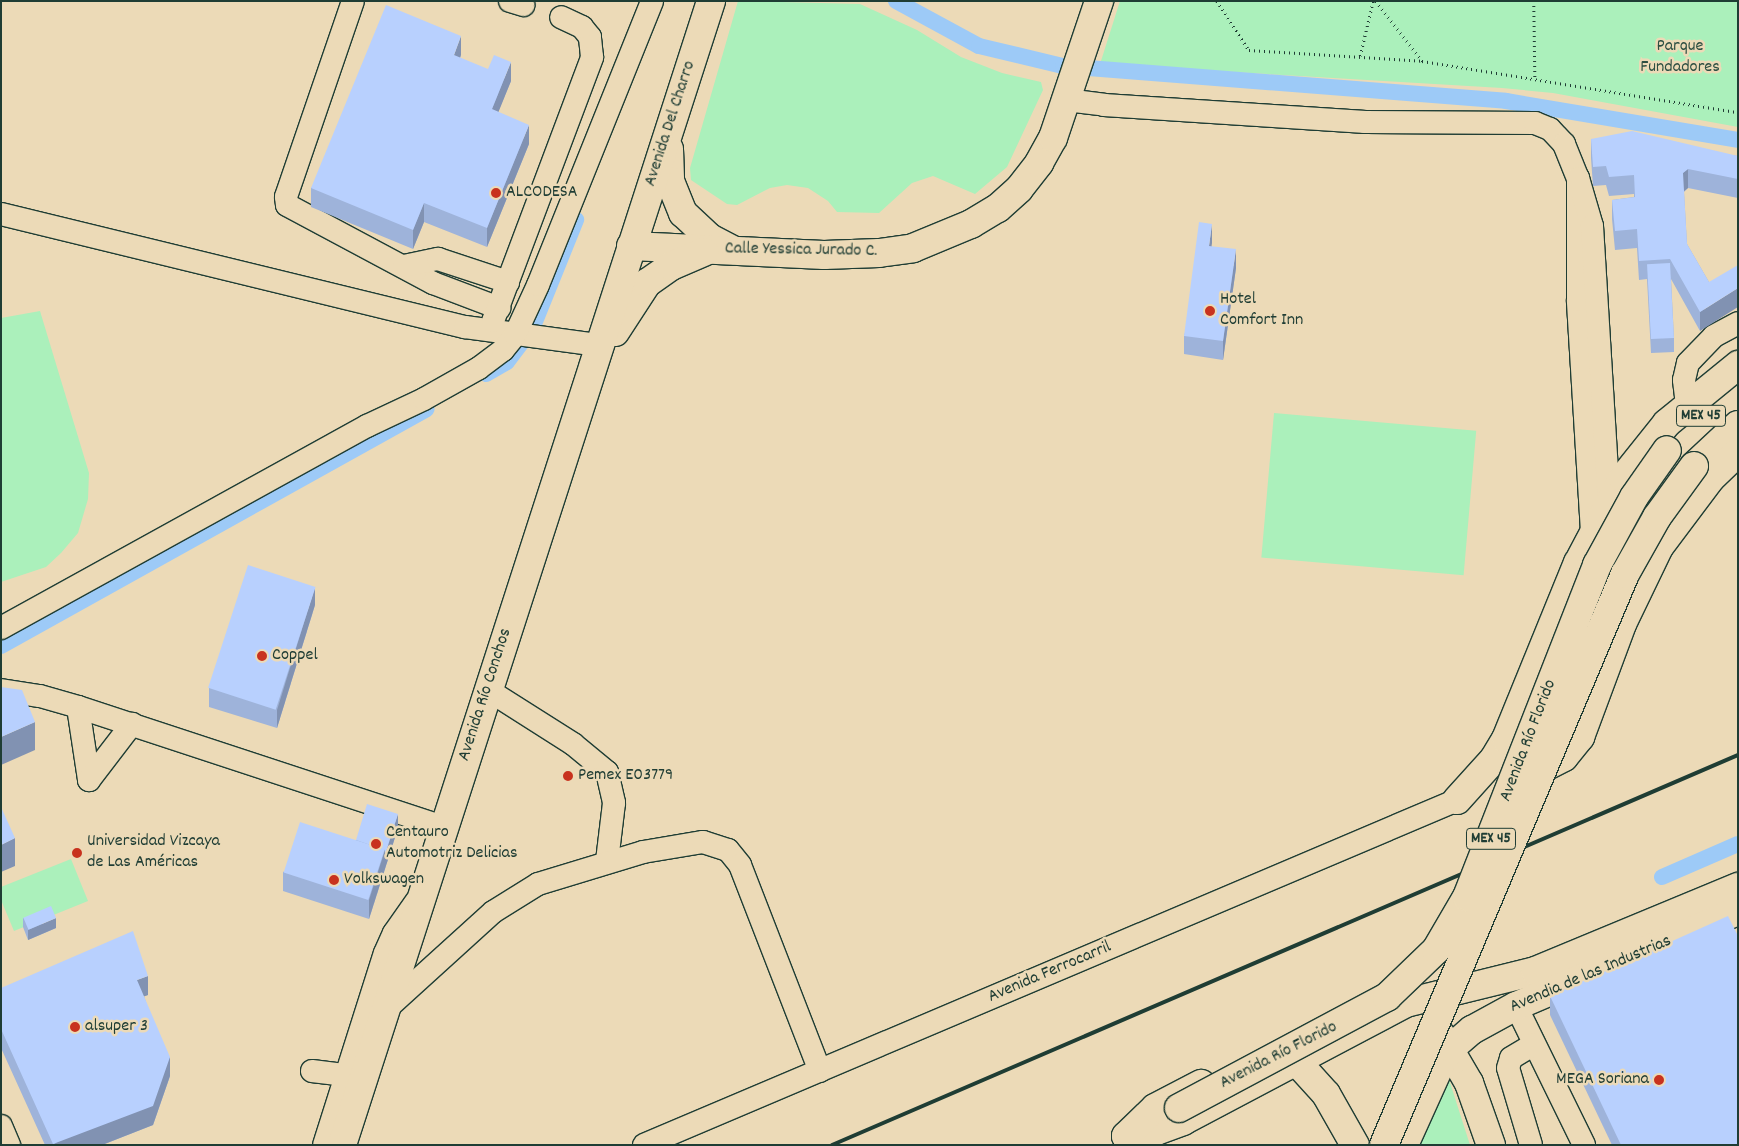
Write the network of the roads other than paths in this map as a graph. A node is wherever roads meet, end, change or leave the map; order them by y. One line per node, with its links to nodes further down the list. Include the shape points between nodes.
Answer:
1 (353, 1): 11 (street, via 286,202 297,213)
2 (652, 1): 16 (street, via 538,285)
3 (711, 1): 7 (main road, Avenida Del Charro)
4 (1099, 1): 6 (main road, Calle Yessica Jurado C.)
5 (561, 17): 12 (street, via 582,27 590,37 592,57)
6 (1073, 79): 10 (main road, Calle Yessica Jurado C., via 1053,138 1019,189 998,208 946,237 913,248 879,253 824,255); 21 (street, via 1113,106 1365,122 1535,123 1550,129 1564,144 1592,226 1586,267)
7 (670, 127): 9 (main road, Avenida Del Charro); 10 (main road, via 668,166 677,204)
8 (1, 214): 15 (street)
9 (631, 246): 10 (main road, Calle Yessica Jurado C.); 17 (main road, Avenida Río Conchos)
10 (721, 250): 17 (main road, via 671,266 647,283)
11 (404, 266): 12 (street, via 438,259); 13 (street, via 447,290)
12 (508, 282): 13 (street)
13 (499, 308): 15 (street)
14 (1738, 323): 20 (street, via 1714,336 1688,362 1684,380)
15 (490, 332): 16 (street)
16 (522, 336): 17 (street); 26 (street, via 479,368)
17 (596, 356): 28 (main road, Avenida Río Conchos)
18 (1738, 365): 20 (main road)
19 (1738, 385): 49 (main road, Avenida Río Florido / MEX 45, bridge, via 1692,423 1667,450 1634,497 1597,565 1467,897 1436,950 1387,997)
20 (1687, 405): 24 (main road, via 1642,452)
21 (1594, 420): 24 (street); 25 (street)
22 (1738, 425): 55 (main road, Avenida Río Florido / MEX 45, bridge, via 1694,466 1657,517 1625,574)
23 (1738, 452): 31 (main road, via 1710,478 1660,547 1622,624)
24 (1609, 501): 25 (main road)
25 (1592, 532): 30 (main road)
26 (1, 628)
27 (1, 690): 29 (street, via 40,696)
28 (488, 690): 34 (main road, Avenida Río Conchos); 35 (street, via 573,744 607,772 614,803)
29 (78, 707): 32 (street); 32 (street, via 89,780)
30 (1521, 707): 31 (main road, via 1530,728 1547,739 1564,734); 33 (main road, via 1494,759)
31 (1588, 718): 33 (main road, via 1580,737 1564,757 1530,775)
32 (132, 724): 34 (street)
33 (1457, 800): 45 (street, Avenida Ferrocarril)
34 (444, 827): 37 (main road, Avenida Río Conchos)
35 (607, 861): 41 (street, via 517,894); 45 (street, via 703,842 728,850 740,864)
36 (1738, 887): 39 (main road, Avendia de las Industrias, via 1579,956 1502,981)
37 (422, 895): 41 (main road, Avenida Río Conchos); 47 (street, via 394,933 385,953)
38 (1738, 911): 40 (main road, Avendia de las Industrias)
39 (1406, 1003): 43 (main road); 44 (main road); 49 (main road, via 1371,1000 1344,1006 1155,1108)
40 (1516, 1006): 42 (street); 43 (main road, Avendia de las Industrias, via 1472,1030)
41 (385, 1010): 52 (main road, Avenida Río Conchos)
42 (1534, 1044): 58 (street, via 1511,1058 1508,1068); 59 (street)
43 (1451, 1048): 56 (main road); 57 (main road, via 1469,1083)
44 (1296, 1062): 49 (main road, via 1169,1127); 54 (main road, via 1326,1094)
45 (820, 1071): 53 (street, Avenida Ferrocarril)
46 (312, 1072): 47 (street)
47 (346, 1075): 51 (street)
48 (1, 1126): 50 (street)
49 (1117, 1140)
50 (9, 1145)
51 (324, 1145)
52 (342, 1145)
53 (644, 1145)
54 (1356, 1145)
55 (1384, 1145)
56 (1404, 1145)
57 (1491, 1145)
58 (1532, 1145)
59 (1584, 1145)

